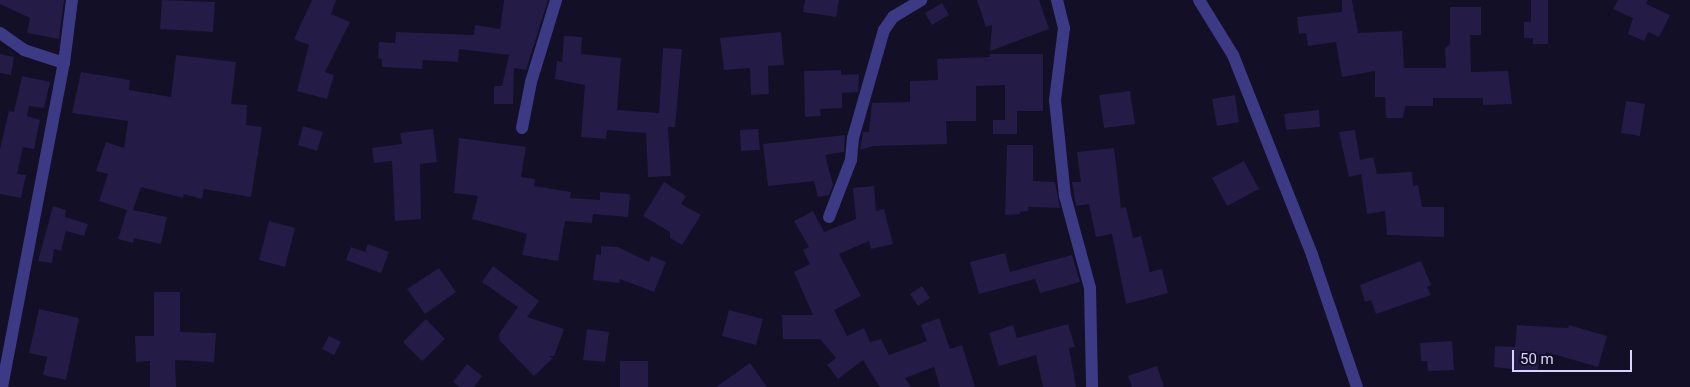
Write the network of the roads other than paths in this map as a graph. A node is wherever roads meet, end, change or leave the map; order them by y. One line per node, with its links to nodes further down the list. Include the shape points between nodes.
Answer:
1 (72, 0): 7 (street)
2 (556, 0): 8 (street, via 531,82)
3 (921, 0): 9 (street, via 893,17 884,30 853,138 850,160)
4 (1057, 0): 11 (street, via 1064,28 1055,100 1065,196 1090,288)
5 (1199, 0): 12 (street, via 1233,55 1312,255)
6 (0, 32): 7 (street, via 24,50)
7 (64, 63): 10 (street)
8 (522, 128)
9 (829, 217)
10 (2, 387)
11 (1092, 387)
12 (1357, 387)

